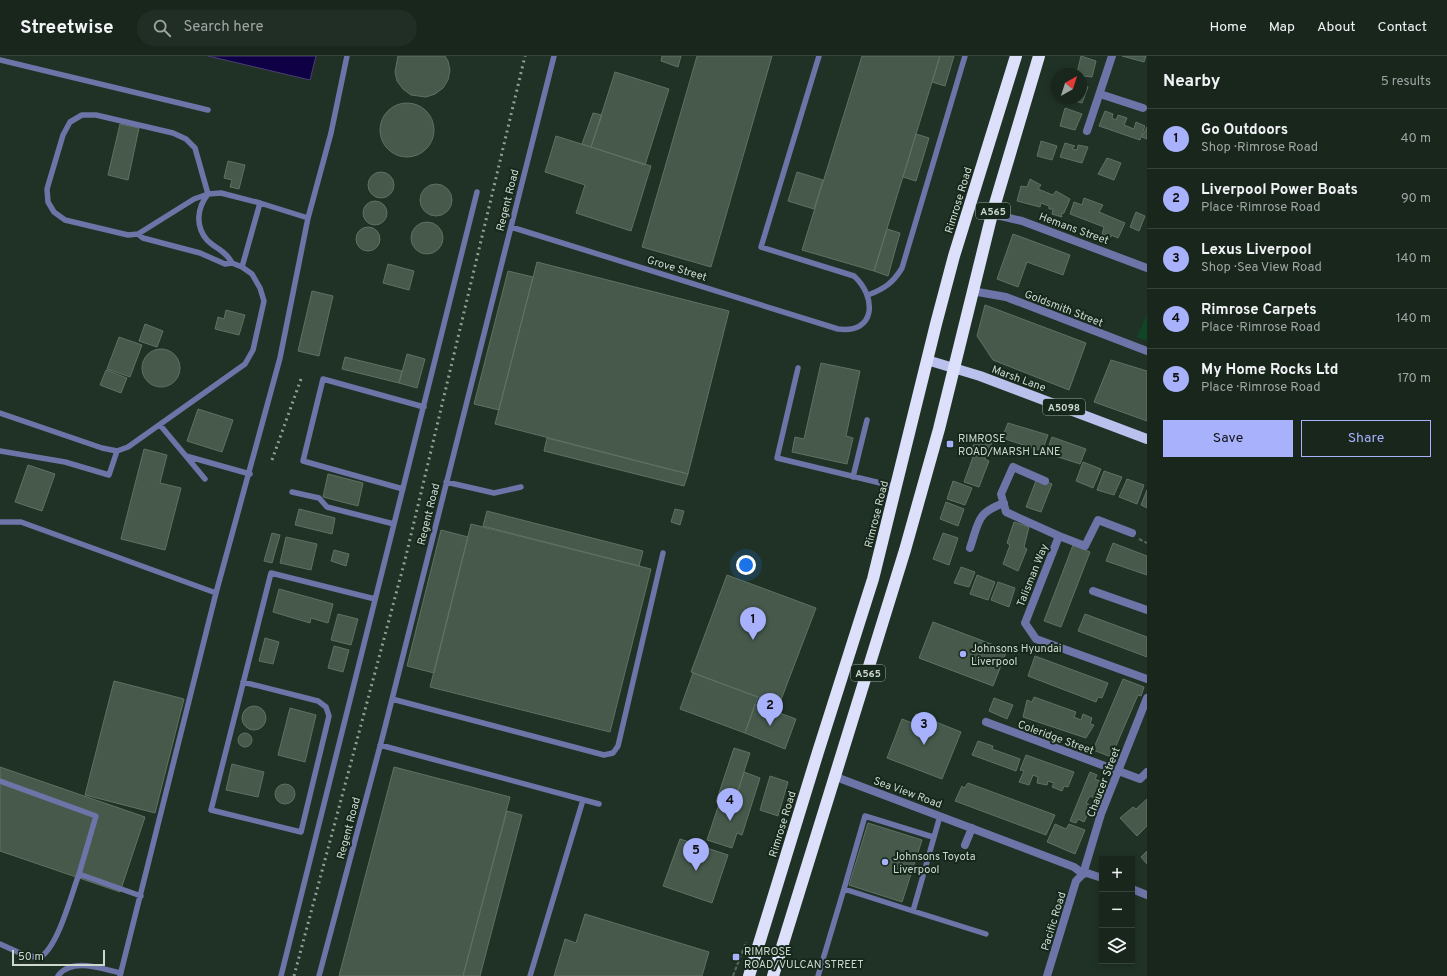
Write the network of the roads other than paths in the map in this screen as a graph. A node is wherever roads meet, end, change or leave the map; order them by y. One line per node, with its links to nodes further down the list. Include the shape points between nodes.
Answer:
1 (347, 56): 17 (lane)
2 (554, 56): 18 (lane, Regent Road)
3 (818, 56): 24 (lane, via 762,247 854,276)
4 (965, 56): 24 (lane, via 902,268 895,280 885,288)
5 (1016, 56): 26 (highway, Rimrose Road / A565, via 954,256)
6 (1039, 56): 16 (highway, A565)
7 (1112, 56): 9 (street)
8 (0, 60): 11 (lane)
9 (1100, 94): 10 (street); 12 (street)
10 (1145, 108)
11 (208, 110)
12 (1087, 131)
13 (477, 192): 29 (lane)
14 (208, 194): 15 (lane, via 221,193); 19 (lane, via 194,199); 19 (lane, via 196,148 186,139 173,133 96,115 82,115 70,122 63,135 47,189 48,202 54,212 65,220 116,233); 20 (lane, via 201,204 198,218 200,229 207,240 228,255)
15 (260, 203): 17 (lane); 21 (lane)
16 (992, 214): 22 (street, Hemans Street, via 1022,221); 23 (highway, A565)
17 (308, 218): 37 (lane, via 280,358)
18 (511, 227): 24 (lane, Grove Street, via 838,329 857,328 865,320 870,308); 41 (lane, Regent Road)
19 (138, 234): 20 (lane, via 143,238 200,253 225,264)
20 (232, 263): 21 (lane)
21 (242, 266): 32 (lane, via 252,274 264,301 253,350 245,364 233,375)
22 (1147, 268)
23 (972, 291): 25 (street, Goldsmith Street, via 1006,298); 27 (highway, A565)
24 (868, 295)
25 (1147, 351)
26 (927, 360): 27 (main road, Marsh Lane / A5098); 43 (highway, Rimrose Road / A565)
27 (953, 367): 33 (main road, Marsh Lane / A5098); 65 (highway, A565, via 939,429 907,543)
28 (798, 368): 38 (lane, via 777,458)
29 (424, 406): 44 (lane); 44 (lane, via 323,379 303,461)
30 (0, 413): 34 (lane, via 102,448)
31 (867, 420): 38 (lane)
32 (160, 425): 34 (lane, via 128,447); 36 (lane)
33 (1147, 439)
34 (117, 450): 35 (lane, via 109,475 65,462)
35 (0, 451)
36 (186, 456): 37 (lane); 39 (lane)
37 (250, 474): 54 (lane)
38 (853, 476): 43 (lane)
39 (205, 479)
40 (1045, 481): 46 (street, via 1014,467 1001,494)
41 (446, 482): 42 (lane, via 494,493); 60 (lane, Regent Road)
42 (521, 487)
43 (897, 487): 88 (highway, Rimrose Road / A565, via 858,630)
44 (403, 489): 48 (lane)
45 (292, 492): 48 (lane, via 319,498 327,507)
46 (1004, 503): 50 (street, via 1006,512); 51 (street, via 988,509 981,516)
47 (0, 522): 54 (lane, via 21,522)
48 (394, 524): 55 (lane)
49 (1132, 533): 50 (street, Talisman Way, via 1098,520 1085,546)
50 (1059, 536): 57 (street, Talisman Way, via 1025,623 1036,639)
51 (970, 548)
52 (663, 553): 60 (lane, via 618,746 613,753 604,755)
53 (1093, 591): 56 (street)
54 (216, 593): 79 (lane)
55 (375, 599): 58 (lane, via 271,573); 85 (lane)
56 (1147, 610)
57 (1147, 679)
58 (243, 682): 58 (lane, via 211,810 301,832 329,716 326,708 318,701)
59 (1147, 698): 63 (street, Chaucer Street)
60 (392, 699): 62 (lane, Regent Road)
61 (986, 722): 63 (street, Coleridge Street)
62 (380, 745): 67 (lane); 86 (lane, Regent Road)
63 (1118, 772): 64 (street, Coleridge Street, via 1140,779); 74 (street, Chaucer Street, via 1101,814)
64 (1147, 772)
65 (836, 777): 69 (street, Sea View Road); 89 (highway, A565)
66 (0, 781): 73 (lane, via 96,816)
67 (583, 800): 68 (lane); 87 (lane)
68 (599, 804)
69 (944, 817): 70 (street, Sea View Road); 71 (lane)
70 (972, 828): 72 (street); 74 (street, Sea View Road, via 1074,867)
71 (933, 837): 76 (lane, via 865,816); 80 (lane)
72 (965, 845)
73 (79, 874): 79 (lane); 82 (lane, via 54,942 45,955 39,958 22,954)
74 (1083, 874): 75 (street, Sea View Road); 91 (street, Pacific Road, via 1076,881)
75 (1099, 877)
76 (844, 889): 80 (lane); 90 (lane)
77 (1135, 890): 78 (street)
78 (1145, 892)
79 (141, 896): 83 (lane)
80 (913, 911): 81 (lane)
81 (986, 934)
82 (0, 944)
83 (121, 975): 84 (lane, via 86,965 73,966)
84 (58, 976)
85 (280, 976)
86 (319, 976)
87 (530, 976)
88 (749, 976)
89 (773, 976)
90 (818, 976)
91 (1047, 976)

